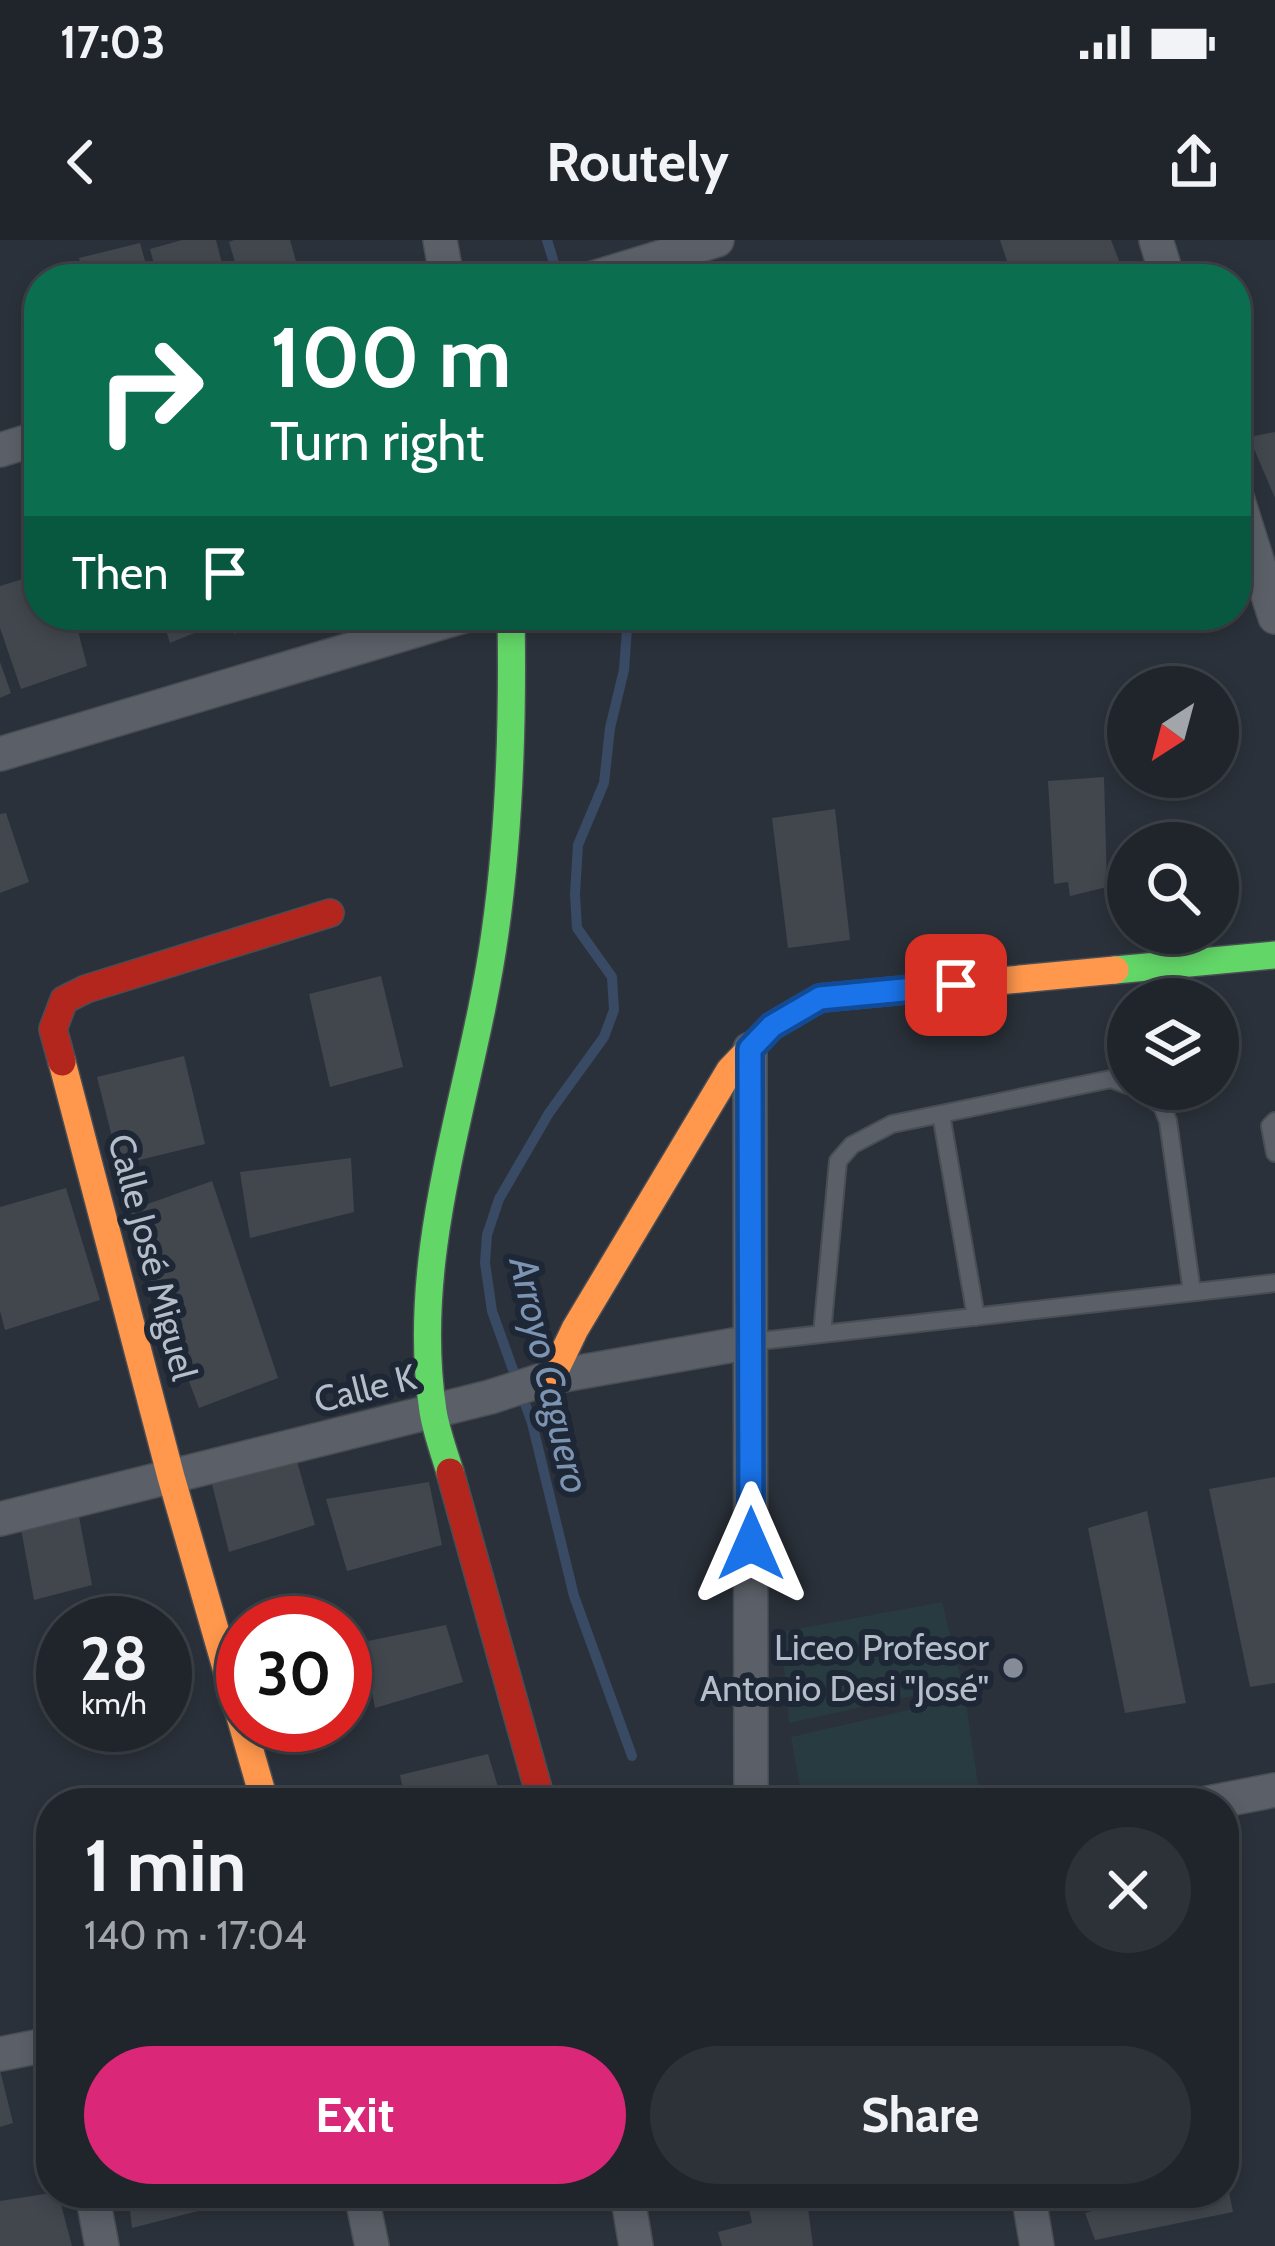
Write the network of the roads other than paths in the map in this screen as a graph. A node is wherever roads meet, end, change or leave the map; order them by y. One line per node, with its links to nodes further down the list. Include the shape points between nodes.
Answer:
1 (717, 240): 2 (street)
2 (639, 264)
3 (1251, 541): 4 (street)
4 (1275, 617)
5 (417, 630): 7 (street)
6 (511, 630): 22 (street, via 513,754 496,935 428,1295)
7 (0, 754)
8 (330, 914): 23 (street, Calle José Miguel, via 86,989 64,1000 53,1029)
9 (1275, 955): 10 (street, via 820,998)
10 (750, 1049): 20 (street); 21 (street)
11 (1107, 1080): 13 (lane)
12 (1164, 1110): 17 (lane)
13 (941, 1114): 18 (lane); 19 (lane, via 892,1124 838,1162)
14 (1275, 1121): 15 (lane)
15 (1275, 1153)
16 (1275, 1282): 17 (lane)
17 (1192, 1292): 18 (lane)
18 (976, 1317): 19 (lane)
19 (822, 1334): 20 (lane)
20 (751, 1342): 21 (street, Calle K); 27 (street)
21 (542, 1380): 22 (street, Calle K)
22 (433, 1411): 23 (street, Calle K); 26 (street)
23 (171, 1477): 24 (street, Calle K); 25 (street, Calle José Miguel)
24 (0, 1519)
25 (261, 1788)
26 (538, 1788)
27 (751, 1788)
28 (1275, 1790): 29 (street)
29 (1239, 1797)
30 (36, 2047): 31 (street)
31 (0, 2054)
32 (95, 2208): 36 (street)
33 (364, 2208): 37 (street)
34 (630, 2208): 38 (street)
35 (1031, 2208): 39 (street)
36 (103, 2246)
37 (372, 2246)
38 (636, 2246)
39 (1037, 2246)

